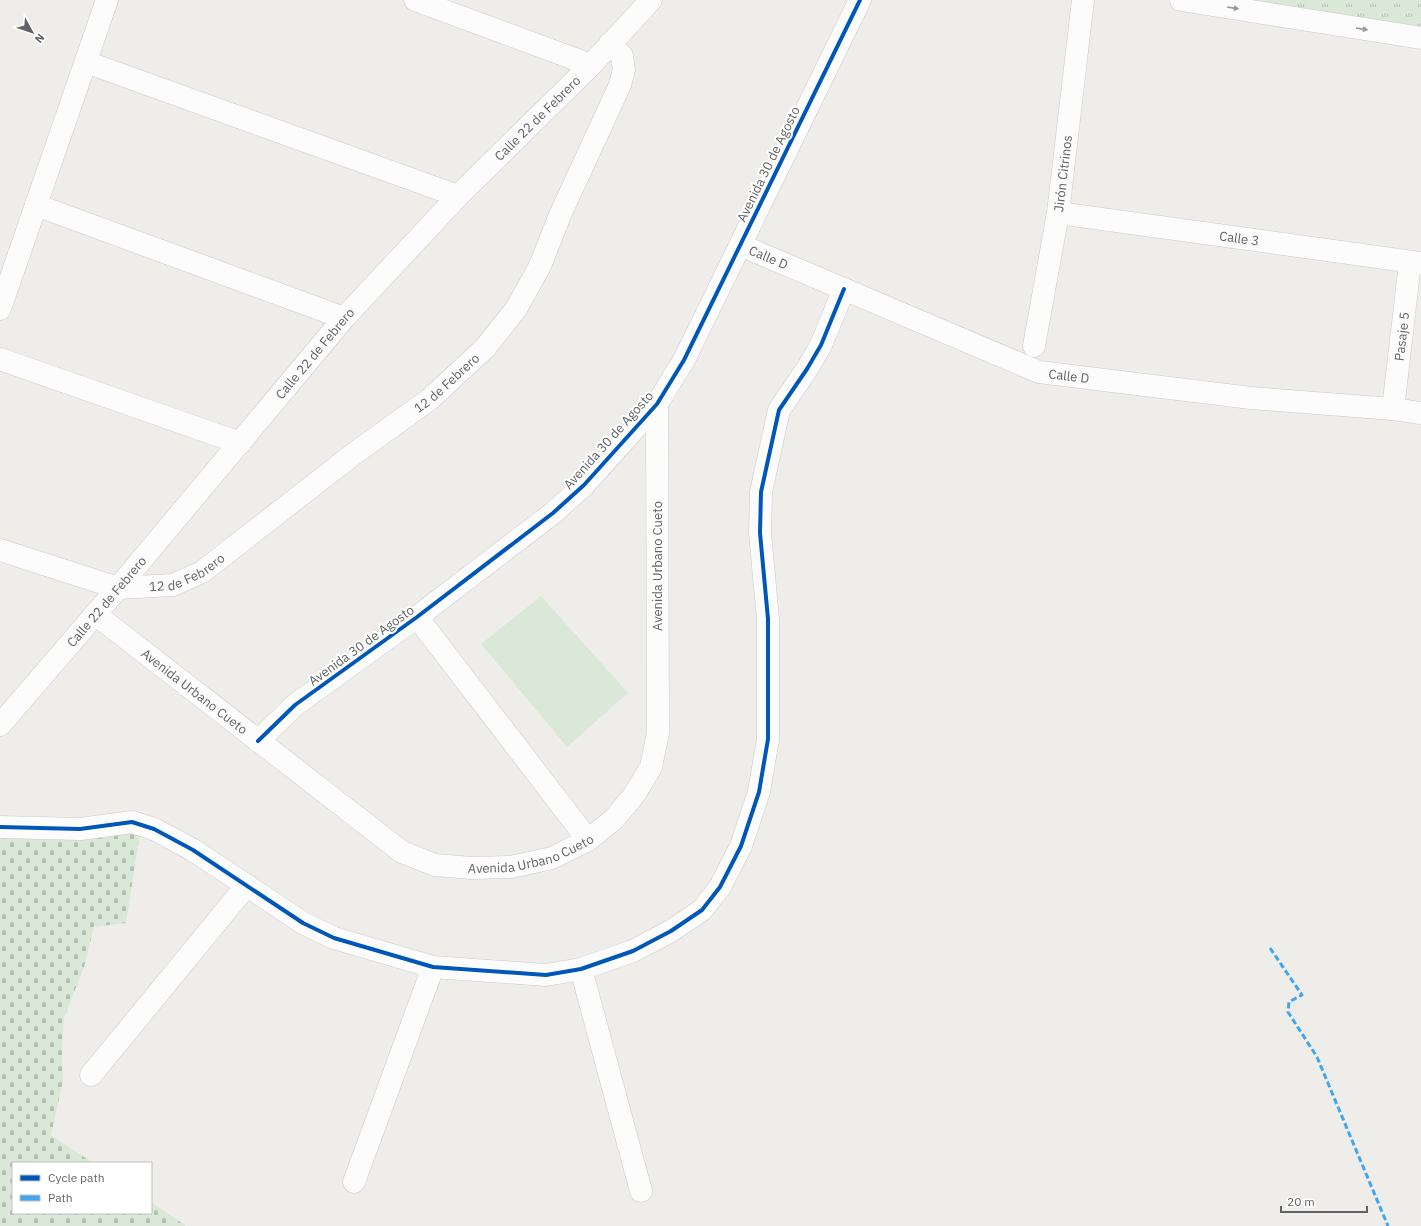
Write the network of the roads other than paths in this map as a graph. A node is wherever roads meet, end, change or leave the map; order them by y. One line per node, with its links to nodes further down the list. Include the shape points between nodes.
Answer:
1 (107, 0): 9 (street)
2 (415, 0): 10 (street)
3 (651, 0): 8 (street, Calle 22 de Febrero)
4 (860, 0): 14 (street, Avenida 30 de Agosto)
5 (1083, 0): 13 (street, Jirón Citrinos)
6 (1181, 0): 7 (street, one-way to 7)
7 (1421, 38)
8 (610, 43): 10 (street, Calle 22 de Febrero); 26 (street, 12 de Febrero, via 622,56 624,70 620,85 560,215 540,266 516,309 485,348 430,399 355,453 202,572 173,585)
9 (86, 62): 11 (street); 12 (street)
10 (591, 65): 11 (street, Calle 22 de Febrero)
11 (458, 196): 18 (street, Calle 22 de Febrero)
12 (36, 205): 17 (street); 18 (street)
13 (1058, 213): 15 (street, Calle 3); 19 (street, Jirón Citrinos)
14 (740, 244): 16 (street, Calle D); 21 (street, Avenida 30 de Agosto, via 684,360)
15 (1415, 263): 22 (street, Pasaje 5)
16 (844, 289): 22 (street, Calle D, via 1039,372 1251,398); 35 (street, via 821,345 779,410 761,492 760,533 768,619 768,739 759,792 741,846 720,887 702,910 671,931 633,951)
17 (0, 309)
18 (344, 318): 24 (street, Calle 22 de Febrero)
19 (1034, 346)
20 (0, 359): 24 (street)
21 (657, 404): 28 (street, Avenida 30 de Agosto, via 579,490 553,513); 32 (street, Avenida Urbano Cueto, via 658,734 651,767 634,795 614,819)
22 (1393, 410): 23 (street, Calle D)
23 (1421, 413)
24 (240, 443): 26 (street, Calle 22 de Febrero)
25 (0, 550): 26 (street)
26 (118, 588): 27 (street, Calle 22 de Febrero)
27 (95, 614): 29 (street, Calle 22 de Febrero); 30 (street, Avenida Urbano Cueto)
28 (417, 617): 30 (street, Avenida 30 de Agosto, via 294,705); 32 (street)
29 (0, 725)
30 (258, 740): 32 (street, Avenida Urbano Cueto, via 402,852 435,865 472,868 511,867 552,858)
31 (0, 827): 33 (street, via 80,829 132,822 154,829 193,850)
32 (588, 840)
33 (247, 885): 34 (street, via 303,923 334,938); 36 (street)
34 (433, 967): 35 (street, via 546,975); 37 (street)
35 (580, 969): 38 (street)
36 (91, 1075)
37 (354, 1182)
38 (641, 1191)

